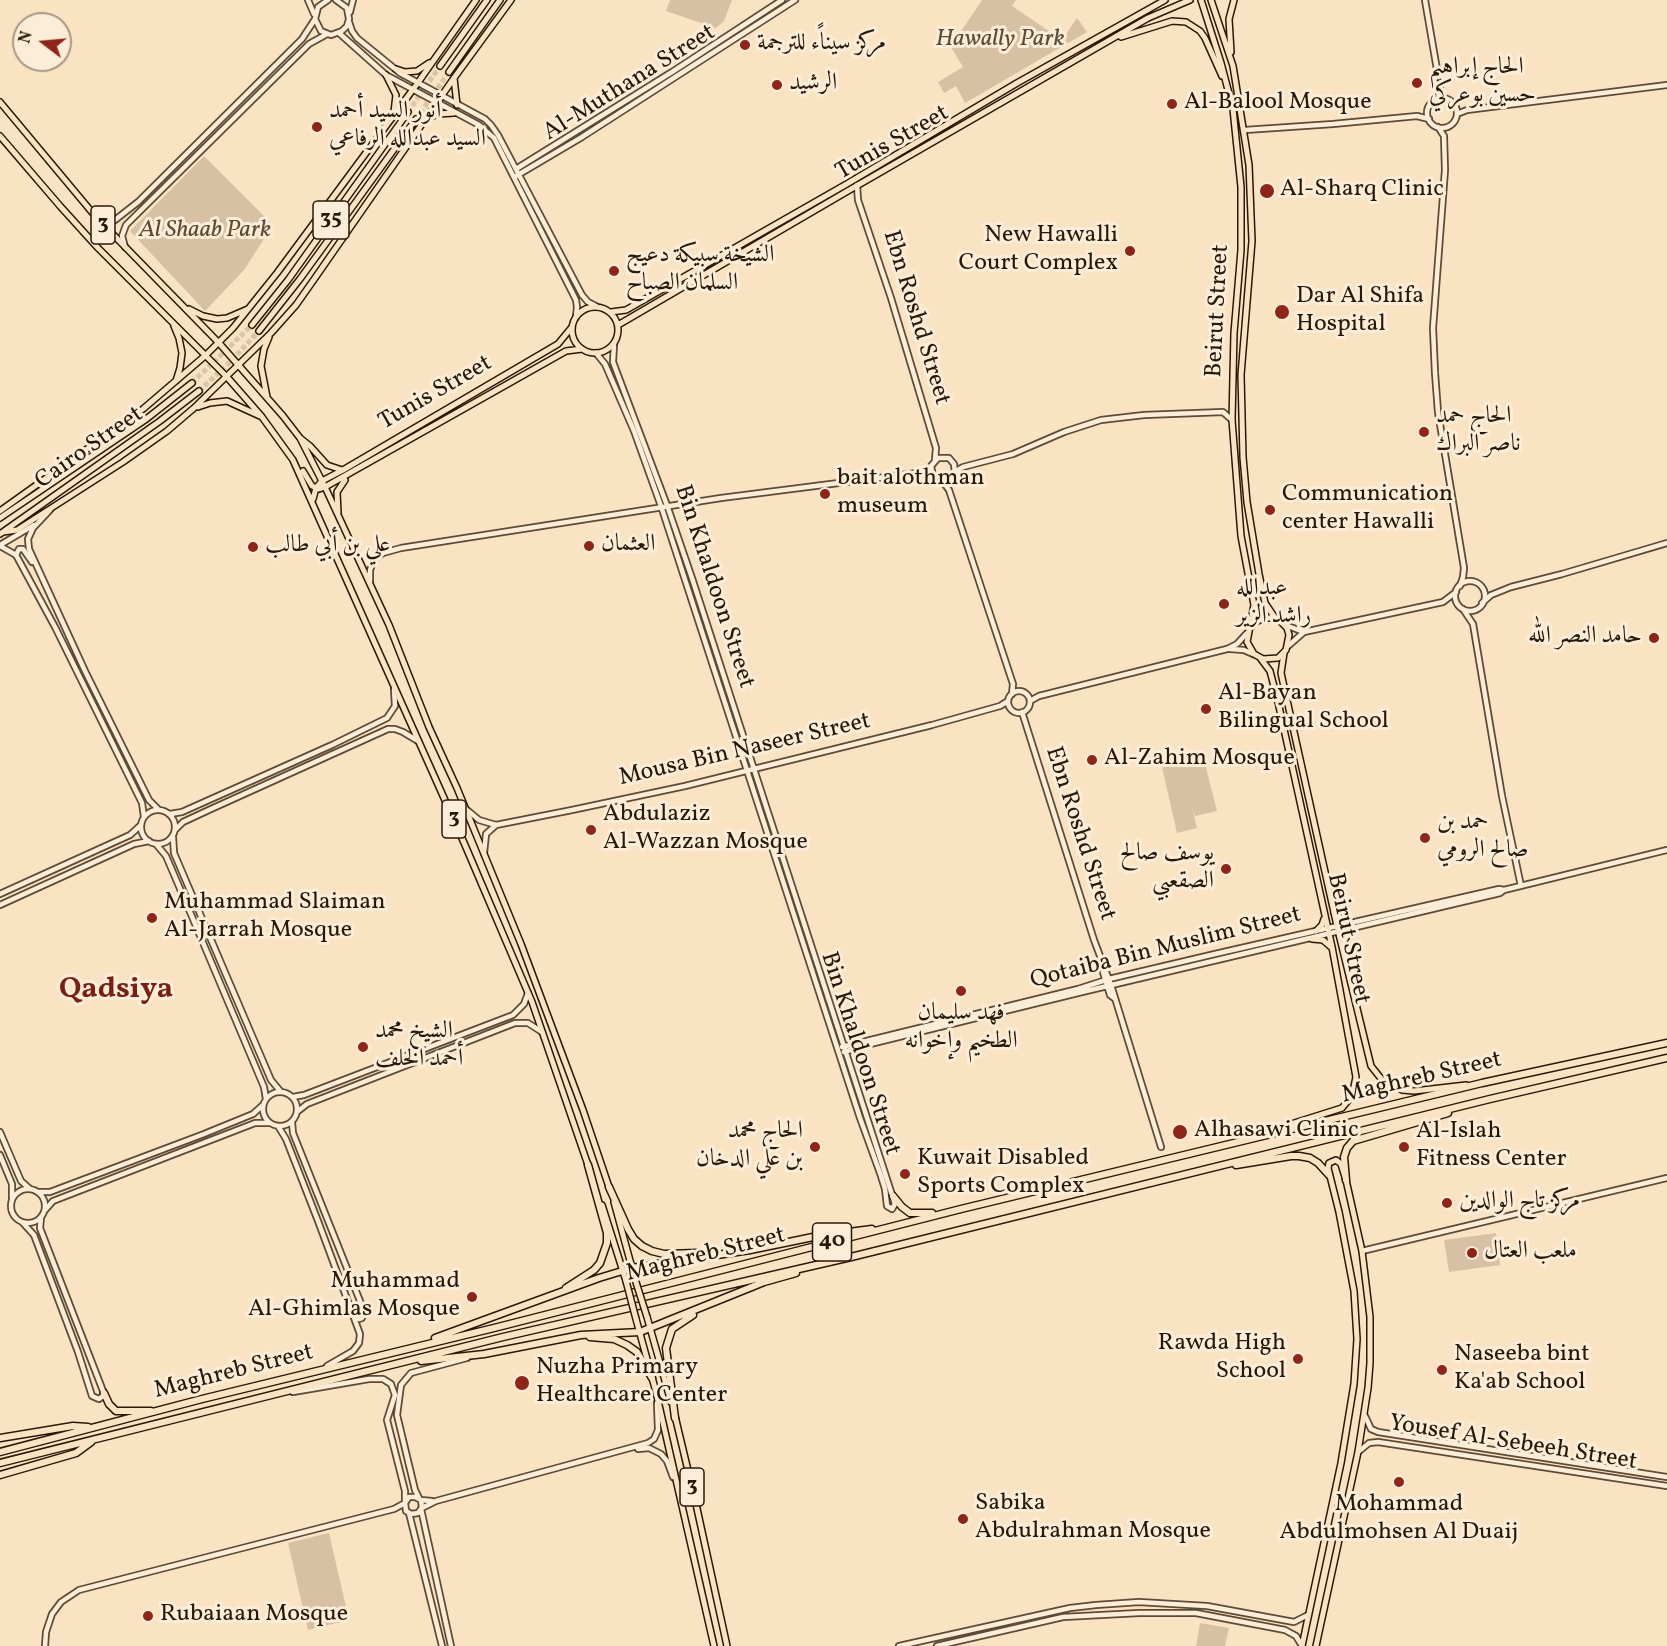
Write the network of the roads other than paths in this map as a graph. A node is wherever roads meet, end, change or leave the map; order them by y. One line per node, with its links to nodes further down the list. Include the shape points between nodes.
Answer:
1 (308, 0): 19 (street)
2 (328, 0): 19 (street, via 318,7)
3 (336, 0): 18 (street, via 345,5)
4 (353, 0): 18 (street)
5 (476, 0): 29 (main road)
6 (487, 0): 31 (main road)
7 (500, 0): 34 (main road)
8 (511, 0): 36 (main road)
9 (782, 0): 65 (street, Al-Muthana Street)
10 (795, 0): 65 (street, Al-Muthana Street, via 582,137)
11 (1165, 0): 17 (main road, Tunis Street)
12 (1190, 0): 25 (main road, Tunis Street, via 1148,18)
13 (1201, 0): 41 (main road, Beirut Street)
14 (1211, 0): 32 (main road, Beirut Street)
15 (1234, 0): 32 (main road, via 1229,19)
16 (1425, 0): 39 (street)
17 (1158, 2): 28 (main road, Tunis Street)
18 (349, 15): 20 (street)
19 (314, 18): 22 (street, via 319,29); 24 (street)
20 (349, 22): 21 (street); 23 (street)
21 (339, 33): 22 (street); 27 (street)
22 (327, 34): 26 (street)
23 (357, 38): 27 (street); 33 (street)
24 (302, 39): 26 (street, via 307,41); 44 (street)
25 (1111, 41): 30 (main road, Tunis Street); 41 (main road, via 1173,21 1191,25 1210,46)
26 (306, 46): 49 (street)
27 (352, 46): 35 (street)
28 (1069, 55): 30 (main road, via 1073,57); 73 (main road, Tunis Street)
29 (435, 58): 33 (main road, via 417,71); 38 (main road)
30 (1071, 62): 66 (main road, Tunis Street)
31 (440, 66)
32 (1233, 66): 62 (main road, Beirut Street)
33 (396, 69): 38 (street)
34 (449, 72)
35 (386, 75): 38 (street); 55 (main road, via 396,95)
36 (454, 78): 40 (main road); 47 (main road)
37 (1667, 85): 51 (street)
38 (415, 87): 40 (street); 46 (street); 55 (main road)
39 (1440, 87): 42 (street); 43 (street)
40 (441, 96): 46 (main road); 47 (street)
41 (1230, 97): 86 (main road, Beirut Street, via 1242,216)
42 (1438, 99): 43 (street); 50 (street)
43 (1446, 99): 48 (street)
44 (239, 101): 49 (street, via 244,101); 69 (street)
45 (0, 102): 71 (main road, 3)
46 (436, 103): 53 (street); 57 (main road)
47 (457, 105): 65 (street, via 491,125)
48 (1455, 106): 51 (street); 54 (street)
49 (245, 107): 70 (street)
50 (1428, 109): 56 (street); 59 (street)
51 (1467, 110): 54 (street)
52 (408, 112): 81 (main road, 35)
53 (454, 113): 57 (main road); 65 (street, via 490,135)
54 (1457, 114): 60 (street)
55 (394, 115): 77 (main road)
56 (1417, 116): 59 (street); 62 (street)
57 (426, 118): 85 (main road, via 309,287)
58 (416, 119): 84 (main road, 35)
59 (1429, 119): 61 (street)
60 (1448, 126): 61 (street); 64 (street)
61 (1438, 127): 64 (street)
62 (1245, 130): 87 (main road, Beirut Street, via 1252,231)
63 (0, 136): 80 (main road, 3, via 60,206)
64 (1444, 136): 139 (street, via 1433,328 1435,373)
65 (515, 174): 76 (street, via 582,295); 79 (street, via 576,300)
66 (857, 185): 67 (main road, Tunis Street); 68 (street, Ebn Roshd Street)
67 (846, 192): 68 (street); 75 (main road, Tunis Street)
68 (858, 200): 111 (street, Ebn Roshd Street)
69 (138, 202): 70 (street); 71 (street, via 115,220)
70 (142, 209): 72 (street, via 123,230)
71 (96, 217): 72 (main road, 3)
72 (126, 249): 74 (main road, 3)
73 (652, 294): 75 (main road, via 648,300); 78 (main road, Tunis Street, via 626,310)
74 (181, 303): 77 (main road, via 217,319); 88 (main road, 3)
75 (655, 304): 82 (main road, Tunis Street)
76 (596, 306): 78 (main road); 79 (main road)
77 (250, 309): 88 (main road)
78 (611, 312): 82 (main road)
79 (576, 317): 83 (main road)
80 (167, 318): 93 (main road, 3); 101 (main road, via 181,345 182,360)
81 (252, 325)
82 (618, 326): 89 (main road)
83 (572, 327): 90 (main road, Tunis Street); 91 (main road, via 574,340)
84 (259, 331)
85 (271, 333): 97 (main road); 104 (main road, via 261,366)
86 (1234, 333): 87 (main road); 95 (main road, Beirut Street)
87 (1243, 334): 96 (main road, Beirut Street)
88 (219, 343): 93 (main road); 97 (main road, 3)
89 (614, 344): 92 (main road); 124 (street, Bin Khaldoon Street, via 614,362)
90 (552, 347): 94 (main road, via 557,352); 108 (main road, Tunis Street)
91 (582, 349): 92 (main road); 94 (main road, Tunis Street, via 569,350)
92 (596, 353): 124 (street, Bin Khaldoon Street, via 605,364)
93 (206, 355): 100 (main road, 3); 101 (main road)
94 (552, 359): 110 (main road, Tunis Street)
95 (1233, 363): 96 (main road); 99 (main road, Beirut Street)
96 (1241, 363): 98 (main road, Beirut Street)
97 (239, 365): 100 (main road); 104 (main road, 3)
98 (1241, 375): 99 (main road); 130 (main road, Beirut Street, via 1243,457)
99 (1233, 376): 107 (main road, Beirut Street)
100 (227, 377): 105 (main road); 106 (main road, 3)
101 (175, 382): 126 (main road)
102 (192, 383): 127 (main road, Cairo Street, via 145,420)
103 (199, 391): 131 (main road, Cairo Street)
104 (268, 399): 109 (main road, 3)
105 (194, 408): 106 (main road, via 227,401); 125 (main road, via 132,456)
106 (262, 417): 113 (main road, 3)
107 (1232, 420): 116 (street, via 1222,412 1101,420); 132 (main road, Beirut Street)
108 (414, 428): 110 (main road, via 404,436); 115 (main road, Tunis Street)
109 (300, 438): 115 (main road, via 327,465); 119 (main road, 3)
110 (407, 441): 117 (main road, Tunis Street)
111 (936, 448): 112 (street, Ebn Roshd Street); 114 (street, Ebn Roshd Street)
112 (945, 457): 114 (street); 116 (street, via 952,460)
113 (293, 460): 121 (main road); 123 (main road, 3)
114 (935, 460): 118 (street, via 931,466)
115 (343, 470): 119 (main road, Tunis Street)
116 (956, 471): 120 (street)
117 (348, 476): 122 (main road, Tunis Street); 128 (main road, via 337,492)
118 (933, 476): 120 (street); 124 (street, via 917,472)
119 (322, 481): 121 (main road, Tunis Street); 122 (main road, 3)
120 (946, 481): 161 (street)
121 (316, 488): 122 (main road, Tunis Street); 123 (main road)
122 (325, 488): 128 (main road, 3)
123 (314, 504): 163 (main road, 3)
124 (665, 508): 142 (street, via 382,552 372,563); 182 (street, Bin Khaldoon Street); 183 (street, Bin Khaldoon Street)
125 (51, 509): 129 (street); 131 (main road, via 17,530)
126 (0, 511)
127 (0, 518)
128 (339, 519): 142 (main road, 3)
129 (35, 524): 134 (street); 138 (street, via 28,543)
130 (1252, 532): 132 (main road, via 1248,538); 135 (main road, Beirut Street)
131 (2, 533)
132 (1241, 536): 136 (main road, Beirut Street)
133 (1667, 543): 144 (street)
134 (0, 546): 137 (street)
135 (1255, 549): 136 (main road, via 1248,546); 148 (main road, Beirut Street, via 1265,603)
136 (1243, 551): 151 (main road, Beirut Street, via 1254,605)
137 (16, 555): 138 (street, via 23,549); 159 (street)
138 (35, 564): 158 (street)
139 (1464, 568): 140 (street); 141 (street)
140 (1476, 583): 141 (street, via 1465,582); 144 (street); 146 (street, via 1484,595)
141 (1460, 586): 143 (street)
142 (370, 587): 190 (main road, 3)
143 (1456, 592): 145 (street); 147 (street)
144 (1496, 592): 146 (street)
145 (1443, 602): 147 (street); 152 (street)
146 (1481, 605): 147 (street, via 1472,610); 149 (street)
147 (1461, 608): 149 (street)
148 (1276, 619): 150 (main road); 151 (main road, via 1263,618)
149 (1473, 624): 202 (street)
150 (1285, 625): 152 (street); 153 (main road)
151 (1249, 630): 154 (street); 156 (main road, via 1248,646)
152 (1304, 632): 153 (street)
153 (1288, 646): 155 (main road)
154 (1227, 649): 156 (street); 167 (street)
155 (1284, 653): 157 (main road, via 1271,660); 176 (main road, Beirut Street, via 1281,670)
156 (1254, 654): 157 (main road)
157 (1260, 658): 170 (main road, Beirut Street, via 1270,670)
158 (85, 670): 159 (street, via 82,674); 160 (street)
159 (77, 672): 162 (street)
160 (91, 682): 162 (street); 191 (street, via 149,800)
161 (1013, 684): 164 (street); 165 (street)
162 (84, 686): 193 (street, via 143,806)
163 (394, 689): 174 (street, via 394,709); 177 (main road, 3)
164 (1020, 691): 165 (street); 166 (street)
165 (1012, 694): 168 (street)
166 (1027, 694): 167 (street); 169 (street)
167 (1040, 696): 169 (street)
168 (1008, 701): 171 (street, Mousa Bin Naseer Street); 172 (street)
169 (1030, 702): 173 (street)
170 (1278, 702): 176 (main road, via 1284,701); 186 (main road, Beirut Street)
171 (1000, 706): 172 (street, Mousa Bin Naseer Street); 182 (street, Mousa Bin Naseer Street)
172 (1010, 708): 173 (street)
173 (1022, 712): 220 (street, Ebn Roshd Street)
174 (380, 722): 175 (street, via 385,724); 178 (street)
175 (385, 730): 177 (street, via 395,729); 180 (street)
176 (1295, 736): 185 (main road, Beirut Street)
177 (418, 741): 221 (main road, 3)
178 (332, 745): 179 (street); 180 (street)
179 (322, 750): 181 (street); 184 (street)
180 (335, 754): 181 (street)
181 (324, 759): 188 (street)
182 (754, 769): 183 (street, Mousa Bin Naseer Street); 230 (street, Bin Khaldoon Street)
183 (748, 771): 195 (street, Mousa Bin Naseer Street); 230 (street, Bin Khaldoon Street)
184 (243, 785): 187 (street); 188 (street)
185 (1306, 785): 186 (main road); 208 (main road, Beirut Street)
186 (1297, 787): 209 (main road, Beirut Street)
187 (232, 790): 189 (street, via 236,792); 192 (street)
188 (246, 793): 189 (street)
189 (235, 798): 196 (street, via 183,822)
190 (465, 808): 195 (street, via 479,820); 201 (main road, 3)
191 (159, 810): 192 (street); 193 (street)
192 (170, 814): 196 (street)
193 (144, 818): 194 (street)
194 (141, 825): 198 (street); 204 (street, via 130,835)
195 (496, 825): 201 (street, via 486,834)
196 (176, 830): 197 (street)
197 (173, 837): 199 (street); 205 (street, via 173,850)
198 (149, 841): 199 (street); 206 (street, via 134,844)
199 (156, 844): 207 (street, via 166,856)
200 (1667, 850): 202 (street, Qotaiba Bin Muslim Street)
201 (483, 856): 269 (main road, 3, via 521,944)
202 (1521, 886): 203 (street, Qotaiba Bin Muslim Street)
203 (1504, 890): 212 (street, Qotaiba Bin Muslim Street); 214 (street, Qotaiba Bin Muslim Street)
204 (0, 894)
205 (196, 903): 207 (street, via 193,908); 210 (street)
206 (0, 905)
207 (187, 907): 211 (street)
208 (1334, 913): 212 (main road); 213 (main road, Beirut Street)
209 (1325, 914): 215 (main road); 216 (main road, Beirut Street)
210 (201, 915): 211 (street); 237 (street)
211 (193, 920): 238 (street)
212 (1353, 922): 213 (street, Qotaiba Bin Muslim Street)
213 (1338, 929): 214 (street, Qotaiba Bin Muslim Street); 216 (street, Qotaiba Bin Muslim Street); 219 (main road, Beirut Street)
214 (1352, 929): 219 (main road)
215 (1316, 931): 216 (street, Qotaiba Bin Muslim Street); 220 (street, Qotaiba Bin Muslim Street)
216 (1328, 931): 217 (street, Qotaiba Bin Muslim Street); 218 (main road, Beirut Street)
217 (1312, 939): 218 (main road, via 1325,940); 220 (street, Qotaiba Bin Muslim Street)
218 (1332, 947): 255 (main road, Beirut Street, via 1356,1068 1350,1099 1333,1112)
219 (1343, 951): 236 (main road, Beirut Street, via 1368,1056 1380,1078 1392,1087 1410,1091)
220 (1108, 983): 230 (street, Qotaiba Bin Muslim Street); 256 (street, Ebn Roshd Street)
221 (528, 993): 222 (street, via 520,1011); 224 (main road, 3)
222 (513, 1014): 223 (street); 225 (street)
223 (515, 1023): 224 (street, via 528,1023); 227 (street)
224 (543, 1033): 258 (main road, 3)
225 (463, 1034): 226 (street); 227 (street)
226 (451, 1039): 229 (street); 232 (street)
227 (466, 1042): 229 (street)
228 (1667, 1043): 236 (highway, Maghreb Street / 40)
229 (454, 1047): 234 (street)
230 (841, 1050): 273 (street, Bin Khaldoon Street); 273 (street, Bin Khaldoon Street, via 890,1209 896,1204)
231 (1667, 1058): 242 (highway, Maghreb Street / 40)
232 (371, 1069): 233 (street); 234 (street)
233 (361, 1072): 235 (street); 240 (street)
234 (376, 1077): 235 (street)
235 (363, 1082): 244 (street, via 304,1105)
236 (1482, 1083): 255 (highway, Maghreb Street / 40)
237 (273, 1084): 238 (street); 239 (street)
238 (264, 1087): 241 (street)
239 (281, 1092): 240 (street); 241 (street)
240 (293, 1097): 244 (street)
241 (266, 1099): 243 (street)
242 (1490, 1099): 260 (highway, Maghreb Street / 40); 266 (highway, via 1353,1141 1344,1157)
243 (263, 1105): 245 (street); 248 (street)
244 (298, 1111): 246 (street)
245 (253, 1114): 247 (street, via 257,1118); 250 (street)
246 (292, 1122): 249 (street); 276 (street)
247 (255, 1123): 248 (street); 253 (street)
248 (270, 1123): 249 (street)
249 (278, 1126): 277 (street)
250 (213, 1130): 252 (street); 253 (street)
251 (0, 1132): 263 (street)
252 (204, 1134): 254 (street); 259 (street)
253 (217, 1138): 254 (street)
254 (206, 1142): 264 (street)
255 (1226, 1144): 279 (highway, Maghreb Street / 40)
256 (1161, 1148)
257 (0, 1155): 267 (street)
258 (588, 1165): 289 (main road, 3); 290 (highway, via 607,1243 594,1270)
259 (112, 1168): 261 (street); 264 (street)
260 (1197, 1171): 262 (highway, via 1291,1156 1310,1158); 287 (highway, Maghreb Street / 40)
261 (101, 1173): 268 (street); 271 (street)
262 (1329, 1175): 266 (main road, via 1329,1163 1336,1160); 300 (main road, via 1350,1266)
263 (20, 1178): 267 (street); 270 (street)
264 (114, 1178): 268 (street)
265 (1667, 1178): 285 (street)
266 (1346, 1180): 285 (main road)
267 (11, 1181): 274 (street)
268 (103, 1182): 275 (street)
269 (609, 1186): 286 (highway, via 631,1234 646,1248 664,1254); 288 (main road, 3)
270 (30, 1189): 272 (street); 274 (street, via 19,1191)
271 (56, 1190): 272 (street); 275 (street)
272 (39, 1192): 278 (street)
273 (893, 1196): 279 (highway, via 910,1213)
274 (12, 1199): 283 (street, via 13,1214)
275 (59, 1199): 278 (street)
276 (322, 1206): 277 (street, via 318,1210); 280 (street)
277 (313, 1208): 282 (street)
278 (45, 1210): 281 (street)
279 (957, 1210): 284 (highway, Maghreb Street / 40)
280 (326, 1216): 282 (street); 296 (street, via 364,1313 361,1319)
281 (41, 1217): 283 (street); 292 (street, via 40,1228)
282 (318, 1221): 296 (street)
283 (23, 1223): 293 (street, via 34,1235)
284 (891, 1228): 286 (highway); 302 (highway, Maghreb Street / 40)
285 (1362, 1251): 301 (main road)
286 (725, 1252): 288 (highway)
287 (851, 1257): 291 (highway); 304 (highway, Maghreb Street / 40)
288 (632, 1268): 289 (highway); 297 (main road, 3, bridge)
289 (623, 1271): 290 (highway); 298 (main road, 3, bridge)
290 (556, 1294): 302 (highway)
291 (720, 1299): 297 (highway); 314 (highway, via 681,1321 668,1338)
292 (68, 1300): 293 (street, via 66,1304); 294 (street)
293 (60, 1303): 295 (street)
294 (72, 1311): 295 (street); 309 (street)
295 (64, 1314): 309 (street, via 93,1397 99,1399)
296 (355, 1317): 305 (street, via 360,1334 358,1345)
297 (650, 1329): 298 (highway); 314 (main road, 3)
298 (640, 1332): 299 (highway); 306 (main road, 3)
299 (571, 1336): 303 (highway); 306 (highway, via 624,1343 637,1352)
300 (1357, 1340): 301 (main road, via 1363,1346); 307 (main road)
301 (1370, 1341): 308 (main road)
302 (415, 1346): 305 (highway, Maghreb Street / 40)
303 (484, 1354): 304 (highway); 315 (street, via 408,1374 400,1390)
304 (398, 1364): 310 (highway, Maghreb Street / 40)
305 (323, 1369): 312 (highway, Maghreb Street / 40)
306 (652, 1378): 311 (main road, 3)
307 (1354, 1384): 308 (main road, via 1361,1382); 342 (main road)
308 (1368, 1388): 313 (main road)
309 (104, 1393): 312 (highway, via 116,1411)
310 (270, 1396): 316 (street, via 383,1379 395,1392); 320 (highway, Maghreb Street / 40)
311 (657, 1397): 324 (street, via 657,1434 651,1441); 331 (main road, 3)
312 (154, 1412): 317 (highway, Maghreb Street / 40)
313 (1365, 1415): 319 (street, Yousef Al-Sebeeh Street, via 1374,1431); 326 (main road)
314 (675, 1418): 351 (main road, 3)
315 (398, 1419): 316 (street, via 392,1417); 332 (street)
316 (388, 1423): 334 (street)
317 (91, 1428): 318 (highway, via 73,1426); 325 (highway, Maghreb Street / 40)
318 (0, 1438)
319 (1412, 1438): 321 (street, Yousef Al-Sebeeh Street); 322 (street)
320 (93, 1440): 327 (highway, Maghreb Street / 40); 328 (highway, via 75,1453)
321 (1425, 1440): 323 (street, via 1421,1442); 329 (street, Yousef Al-Sebeeh Street)
322 (1411, 1447): 323 (street, Yousef Al-Sebeeh Street); 326 (street, Yousef Al-Sebeeh Street, via 1373,1441)
323 (1423, 1448): 330 (street, Yousef Al-Sebeeh Street)
324 (629, 1449): 331 (street, via 649,1448 661,1454); 333 (street)
325 (0, 1452)
326 (1358, 1452): 356 (main road)
327 (0, 1463)
328 (0, 1475)
329 (1667, 1477)
330 (1667, 1486)
331 (680, 1494): 350 (main road, 3)
332 (420, 1499): 333 (street); 334 (street, via 411,1497); 335 (street)
333 (436, 1501): 335 (street)
334 (405, 1502): 336 (street); 337 (street)
335 (422, 1508): 337 (street, via 416,1514); 349 (street)
336 (394, 1509): 337 (street); 347 (street, via 79,1590 52,1614)
337 (408, 1512): 348 (street)
338 (1096, 1605): 339 (street); 340 (street, via 1187,1604); 341 (street, via 1092,1610)
339 (1083, 1606): 343 (street); 345 (street)
340 (1248, 1614): 342 (street, via 1294,1622); 344 (street, via 1251,1619)
341 (1096, 1615): 343 (street); 344 (street, via 1196,1614)
342 (1308, 1615): 355 (main road)
343 (1083, 1616): 354 (street)
344 (1247, 1623): 355 (street, via 1291,1633)
345 (933, 1638): 346 (street); 354 (street)
346 (916, 1642): 352 (street); 353 (street)
347 (45, 1646)
348 (442, 1646)
349 (451, 1646)
350 (714, 1646)
351 (727, 1646)
352 (900, 1646)
353 (922, 1646)
354 (935, 1646)
355 (1302, 1646)
356 (1316, 1646)

